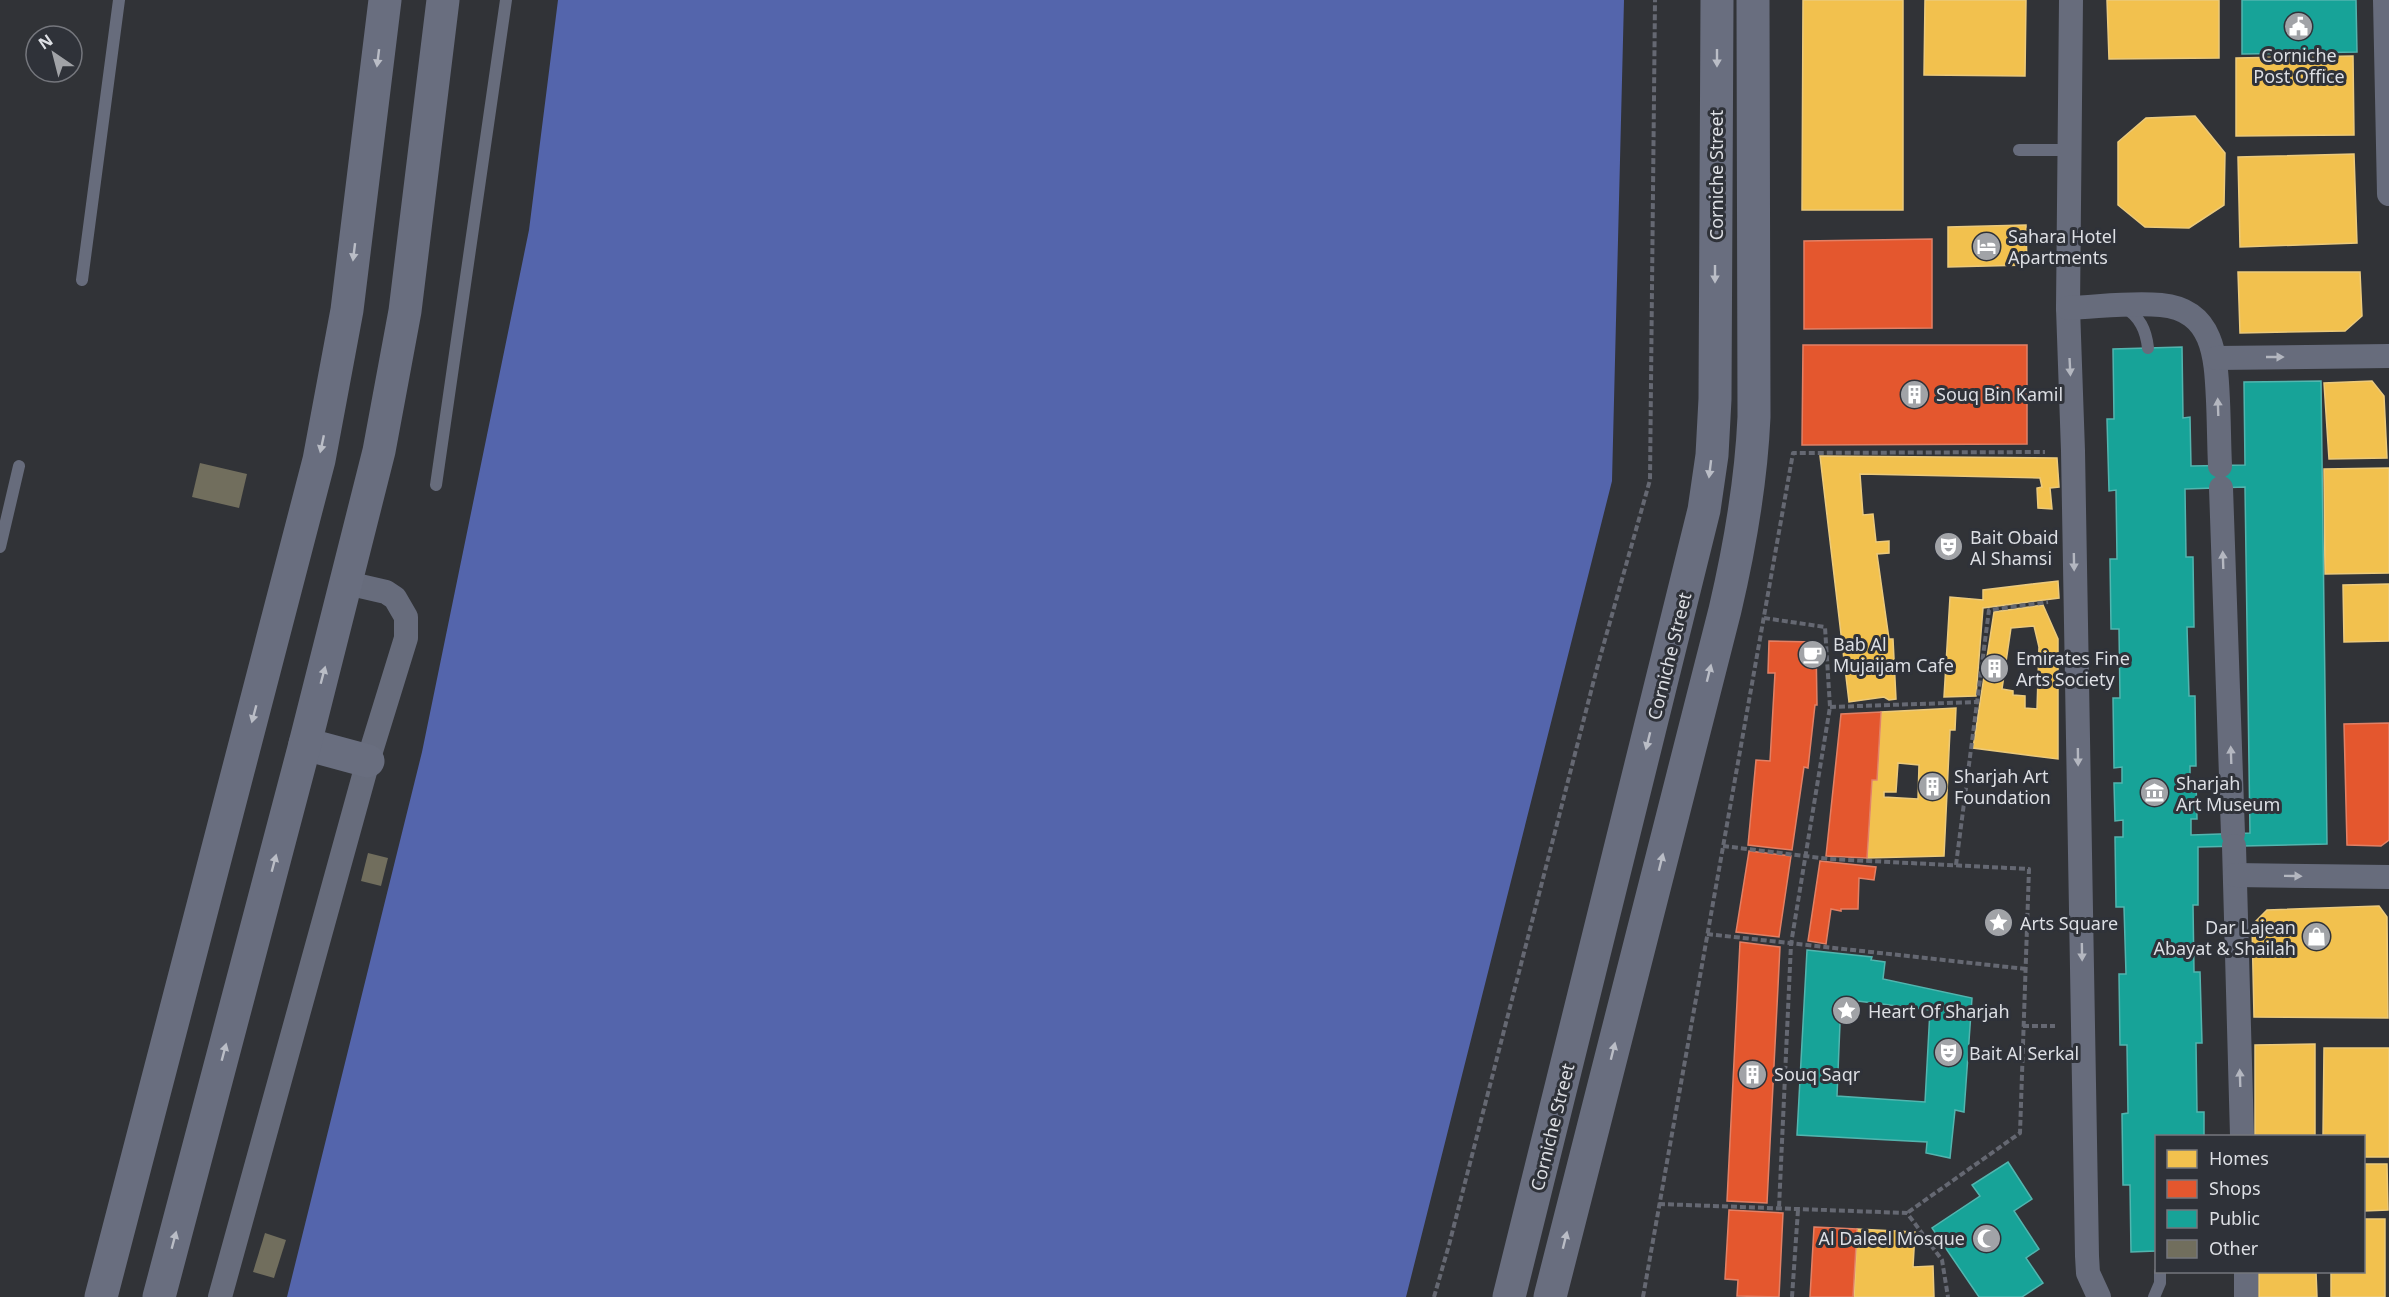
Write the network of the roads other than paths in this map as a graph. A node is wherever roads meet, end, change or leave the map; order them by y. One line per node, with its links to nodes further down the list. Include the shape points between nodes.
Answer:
1 (119, 0): 12 (lane)
2 (385, 0): 29 (street, one-way to 29, via 347,310 319,460)
3 (443, 0): 21 (street, via 405,311 379,451)
4 (506, 0): 19 (lane)
5 (1717, 0): 32 (street, Corniche Street, one-way to 32, via 1715,418 1704,510)
6 (1753, 0): 33 (street, Corniche Street, one-way to 6, via 1725,610 1752,467)
7 (2072, 0): 10 (street)
8 (2385, 0): 11 (street)
9 (2019, 150): 10 (lane)
10 (2070, 150): 14 (street)
11 (2389, 194)
12 (82, 280)
13 (2121, 306): 14 (street); 15 (lane, via 2139,318); 17 (street, via 2162,305 2180,309 2205,330)
14 (2068, 308): 34 (street, one-way to 34, via 2086,1256 2088,1273)
15 (2148, 348)
16 (2389, 356): 17 (street, one-way to 16)
17 (2216, 358): 24 (street, one-way to 17)
18 (19, 466): 20 (lane)
19 (436, 486)
20 (0, 547)
21 (347, 583): 22 (street, one-way to 21); 23 (street, via 386,592 395,598 402,607 407,628)
22 (305, 744): 23 (street); 30 (street, one-way to 22)
23 (368, 761): 31 (street)
24 (2235, 875): 25 (street, one-way to 25); 26 (street, one-way to 24)
25 (2389, 877)
26 (2242, 1135)
27 (2160, 1273): 35 (lane)
28 (2246, 1273): 36 (street)
29 (101, 1297)
30 (159, 1297)
31 (220, 1297)
32 (1509, 1297)
33 (1550, 1297)
34 (2099, 1297)
35 (2154, 1297)
36 (2246, 1297)

